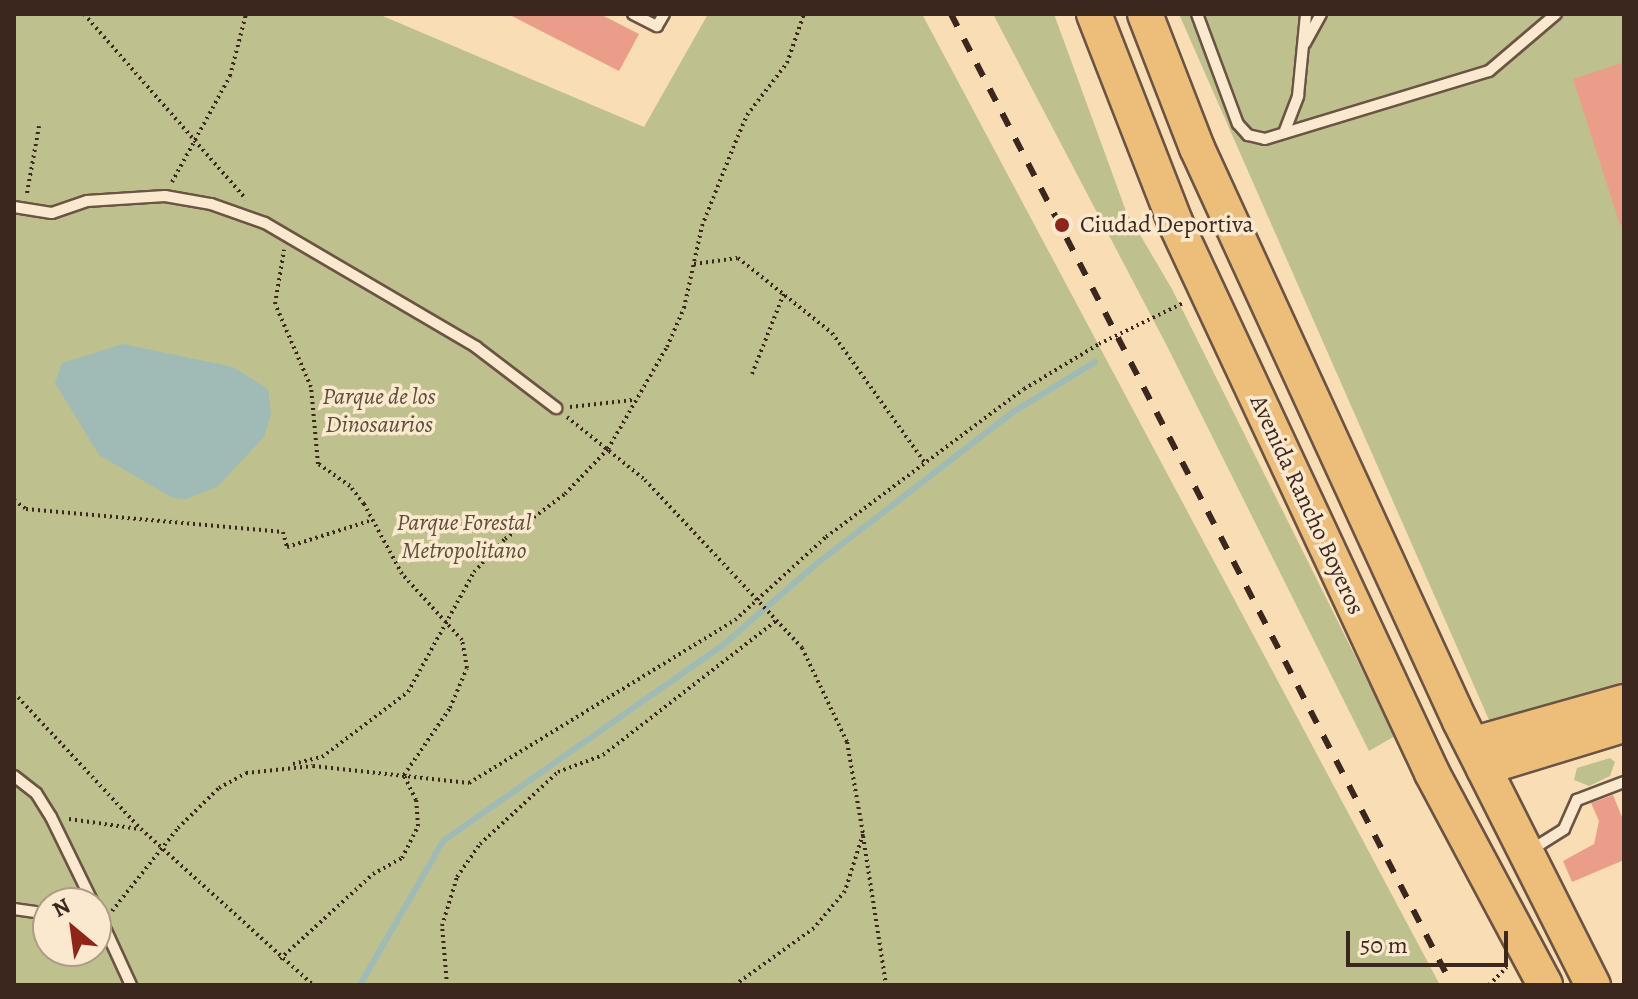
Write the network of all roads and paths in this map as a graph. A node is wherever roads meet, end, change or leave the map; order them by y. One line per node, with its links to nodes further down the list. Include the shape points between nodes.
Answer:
1 (84, 14): 16 (path)
2 (246, 14): 16 (path, via 230,76)
3 (633, 14): 4 (lane, via 657,26)
4 (664, 14)
5 (812, 14): 12 (path)
6 (1094, 14): 22 (highway, Avenida Rancho Boyeros)
7 (1145, 14): 37 (highway, Avenida Rancho Boyeros, via 1197,148)
8 (1197, 14): 15 (lane, via 1238,124 1248,135 1265,139)
9 (1306, 14): 13 (lane)
10 (1321, 14): 13 (lane, via 1305,43)
11 (1556, 14): 15 (lane, via 1489,71)
12 (804, 16): 21 (path, via 787,63 747,115 702,226)
13 (1298, 96): 15 (lane)
14 (39, 126): 18 (path)
15 (1284, 133)
16 (194, 136): 17 (path); 19 (path)
17 (165, 196): 18 (lane, via 87,201 52,213); 19 (lane, via 211,204)
18 (19, 209)
19 (265, 223): 20 (lane)
20 (290, 237): 26 (lane, via 476,347); 30 (path, via 281,255 275,304 311,387 318,464 350,486)
21 (694, 264): 23 (path, via 738,258); 25 (path, via 667,347)
22 (1207, 292): 28 (path, via 1131,327 1024,389); 35 (highway, Avenida Rancho Boyeros)
23 (784, 293): 24 (path); 28 (path, via 832,333)
24 (752, 374)
25 (634, 400): 26 (path); 27 (path)
26 (556, 408): 27 (path)
27 (608, 449): 31 (path, via 645,480); 33 (path, via 565,494 484,561)
28 (925, 463): 31 (path, via 826,537)
29 (14, 500): 30 (path, via 26,509 283,532 287,547)
30 (372, 520): 33 (path, via 402,574)
31 (757, 598): 32 (path); 39 (path, via 699,646 469,783)
32 (777, 620): 44 (path, via 802,648 847,742); 54 (path, via 603,755 558,772 480,844 457,877 442,926)
33 (447, 625): 38 (path, via 408,692 322,757); 39 (path, via 462,640 467,668 450,708)
34 (14, 693): 43 (path)
35 (1398, 699): 37 (highway, via 1433,755); 47 (highway, Avenida Rancho Boyeros)
36 (1622, 723): 37 (main road)
37 (1473, 749): 46 (highway, Avenida Rancho Boyeros); 47 (highway)
38 (283, 766): 39 (path); 45 (path, via 246,773 219,788)
39 (404, 775): 51 (path, via 416,800 418,826 402,858 373,874)
40 (14, 776): 42 (lane, via 36,793)
41 (1624, 782): 46 (lane, via 1577,800 1564,829)
42 (51, 817): 43 (path); 48 (lane)
43 (141, 829): 45 (path)
44 (863, 834): 55 (path, via 845,891 814,928); 56 (path)
45 (161, 846): 49 (path); 51 (path)
46 (1526, 853): 58 (highway, Avenida Rancho Boyeros)
47 (1485, 873): 57 (highway, Avenida Rancho Boyeros)
48 (85, 887)
49 (112, 907)
50 (112, 946): 52 (lane)
51 (280, 959): 53 (path)
52 (131, 985)
53 (313, 985)
54 (447, 985)
55 (735, 985)
56 (886, 985)
57 (1545, 985)
58 (1593, 985)

